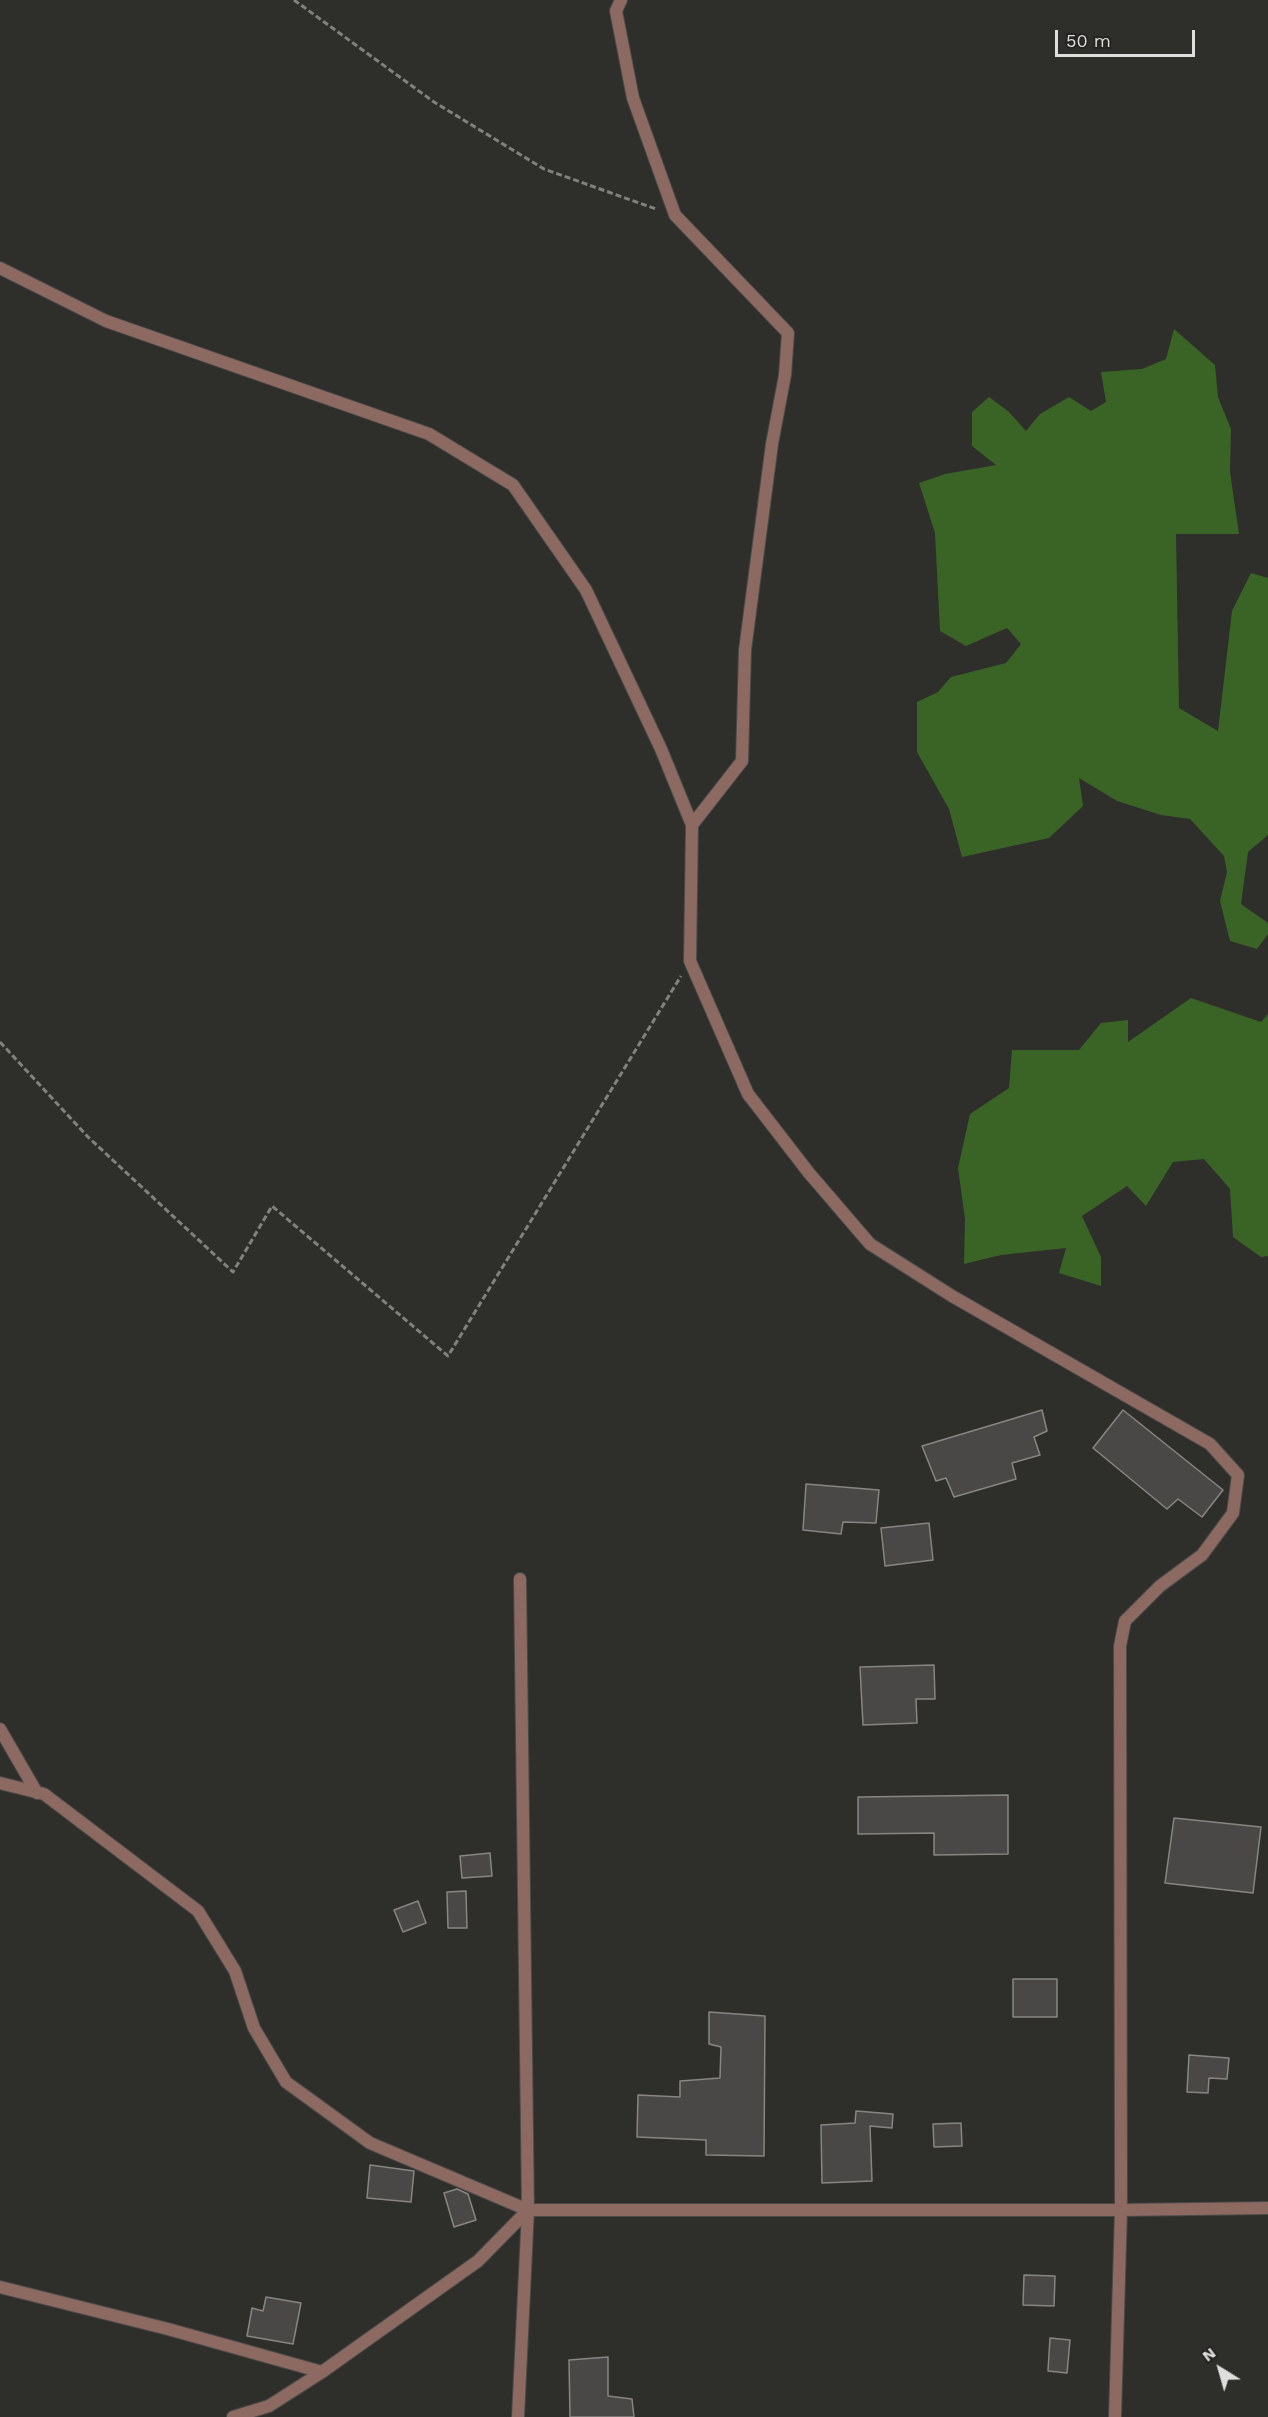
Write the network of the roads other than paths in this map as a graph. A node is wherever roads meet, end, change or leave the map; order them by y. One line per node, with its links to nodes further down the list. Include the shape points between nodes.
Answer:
1 (621, 0): 3 (street, via 616,10 633,98 675,215 788,333 745,650 742,761)
2 (0, 268): 3 (street, via 106,321 429,434 513,485 586,590)
3 (692, 825): 10 (street, via 690,961 748,1094 809,1173 870,1244 952,1296 1210,1444 1238,1474 1233,1513 1202,1555 1160,1586 1125,1621 1120,1646)
4 (520, 1579): 9 (street)
5 (0, 1729): 7 (street)
6 (0, 1783): 7 (street)
7 (37, 1793): 9 (street, via 44,1794 198,1911 235,1971 254,2028 286,2082 370,2143)
8 (1268, 2208): 10 (street)
9 (528, 2210): 10 (street); 12 (street, via 478,2261); 14 (street)
10 (1121, 2210): 15 (street)
11 (0, 2287): 12 (street)
12 (322, 2372): 13 (street, via 269,2406)
13 (233, 2417)
14 (518, 2417)
15 (1115, 2417)

